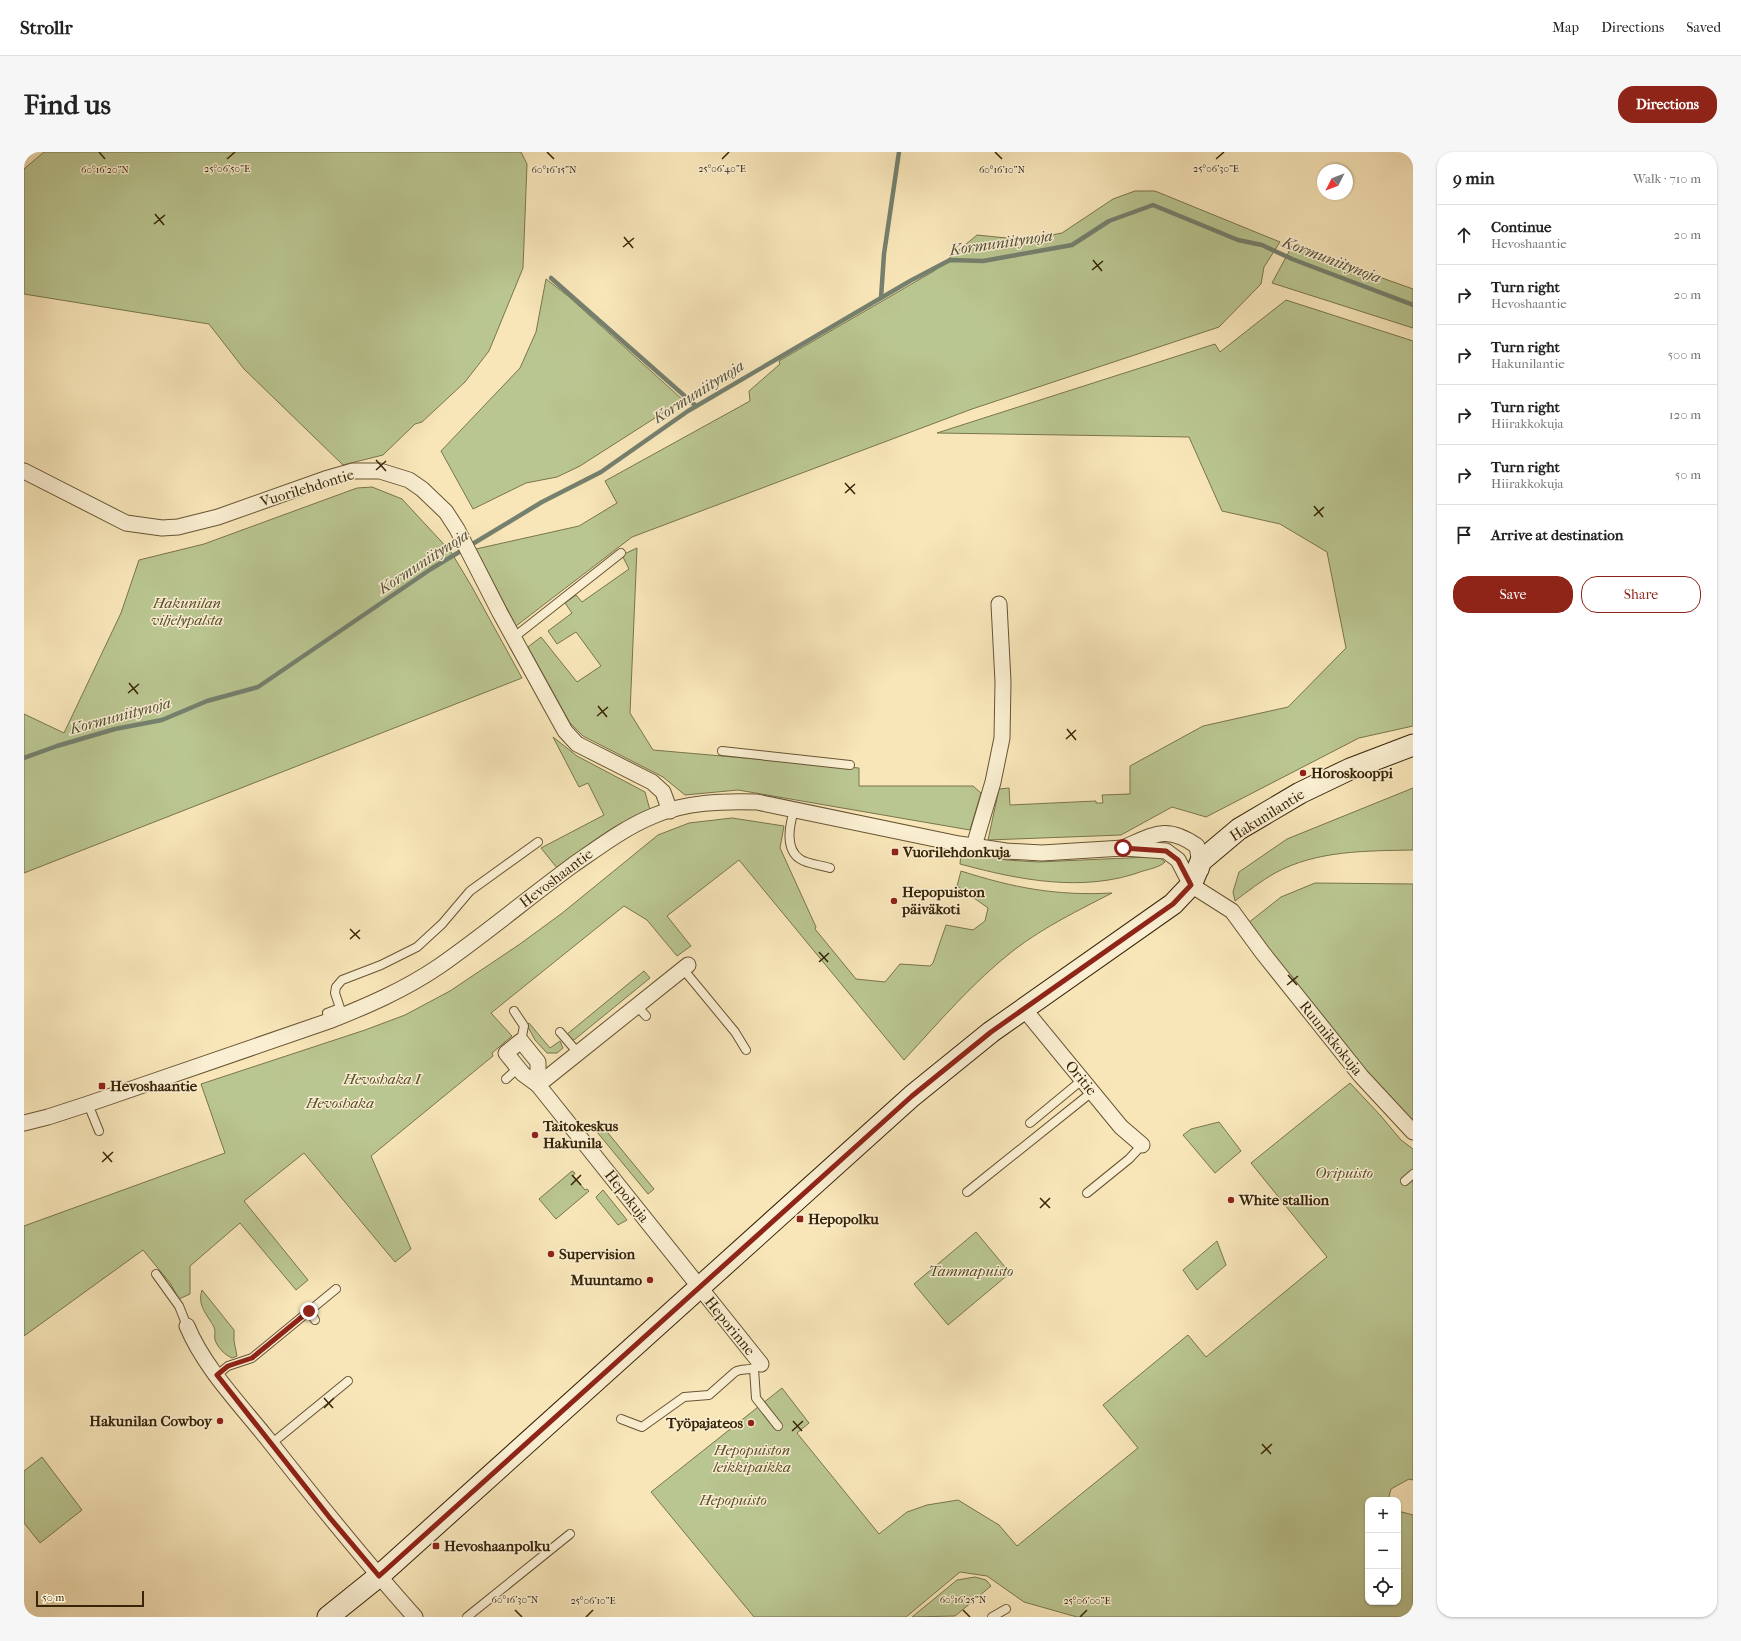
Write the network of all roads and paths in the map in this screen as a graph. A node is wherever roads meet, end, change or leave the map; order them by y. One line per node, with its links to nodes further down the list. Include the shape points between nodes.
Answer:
1 (24, 471): 4 (street, Vuorilehdontie, via 126,523 162,528 178,527 218,517 344,473 380,470 409,480 446,512)
2 (621, 553): 4 (lane)
3 (999, 604): 12 (street, via 1003,682 1002,738 993,782)
4 (513, 638): 10 (street, Vuorilehdontie, via 565,731 577,744 652,782 663,792)
5 (1413, 745): 14 (main road, Hakunilantie, via 1350,769 1300,793 1239,829)
6 (722, 751): 8 (lane)
7 (1413, 754): 16 (main road, Hakunilantie, via 1398,758 1316,794 1279,815 1220,857)
8 (850, 765)
9 (794, 810): 10 (street, Hevoshaantie, via 757,802 732,802 693,805); 12 (street, Hevoshaantie); 15 (lane, via 789,830 795,853 800,859)
10 (670, 811): 20 (street, Hevoshaantie, via 654,815 600,846 424,975 369,1006)
11 (538, 842): 20 (lane, via 470,891 442,924 417,947 342,980 335,993 340,1008 327,1013)
12 (974, 846): 13 (street, Hevoshaantie, via 1042,853)
13 (1123, 848): 14 (street, Hevoshaantie, via 1148,837 1173,833 1197,846); 16 (street, Hevoshaantie, via 1166,851 1178,860)
14 (1201, 862): 16 (main road, Hakunilantie)
15 (830, 868)
16 (1196, 888): 18 (main road, Hakunilantie, via 1180,911 1071,975); 34 (street, Ruunikkokuja, via 1232,912 1361,1076)
17 (686, 967): 23 (lane); 24 (street, via 641,1011)
18 (1024, 1009): 27 (street, Oritie); 41 (main road, Hakunilantie, via 912,1096)
19 (514, 1011): 22 (lane, via 524,1026)
20 (329, 1021): 30 (street, Hevoshaantie)
21 (560, 1032): 24 (lane)
22 (521, 1041): 25 (street, Hepokuja, via 506,1053); 28 (street, via 538,1062)
23 (746, 1050)
24 (578, 1053): 28 (street)
25 (518, 1068): 26 (lane); 28 (street, Hepokuja)
26 (506, 1079)
27 (1082, 1080): 29 (street, Oritie); 32 (lane)
28 (538, 1085): 41 (street, Hepokuja)
29 (1092, 1092): 35 (street, Oritie, via 1122,1127); 38 (lane)
30 (88, 1104): 31 (street, Hevoshaantie); 33 (lane)
31 (24, 1123)
32 (1030, 1123)
33 (99, 1131)
34 (1413, 1132)
35 (1142, 1144): 39 (lane, via 1129,1159)
36 (1413, 1174): 37 (lane)
37 (1405, 1182)
38 (966, 1192)
39 (1087, 1193)
40 (156, 1274): 45 (lane, via 179,1306)
41 (700, 1288): 46 (street, Heporinne); 53 (main road, Hakunilantie, via 456,1506)
42 (336, 1289): 43 (lane)
43 (309, 1311): 44 (lane); 47 (lane, via 252,1358 228,1366)
44 (315, 1320)
45 (187, 1326): 47 (street, via 195,1345)
46 (757, 1366): 49 (lane, via 747,1371 735,1372 709,1395 684,1397 642,1427); 50 (lane, via 756,1398)
47 (217, 1375): 51 (street)
48 (348, 1381): 51 (lane)
49 (621, 1418)
50 (778, 1426)
51 (271, 1444): 53 (street)
52 (570, 1534): 58 (lane)
53 (381, 1579): 55 (main road, Hakunilantie); 56 (main road, Hakunilantie); 57 (street)
54 (1006, 1608): 59 (lane)
55 (328, 1617)
56 (339, 1617)
57 (415, 1617)
58 (468, 1617)
59 (992, 1617)

